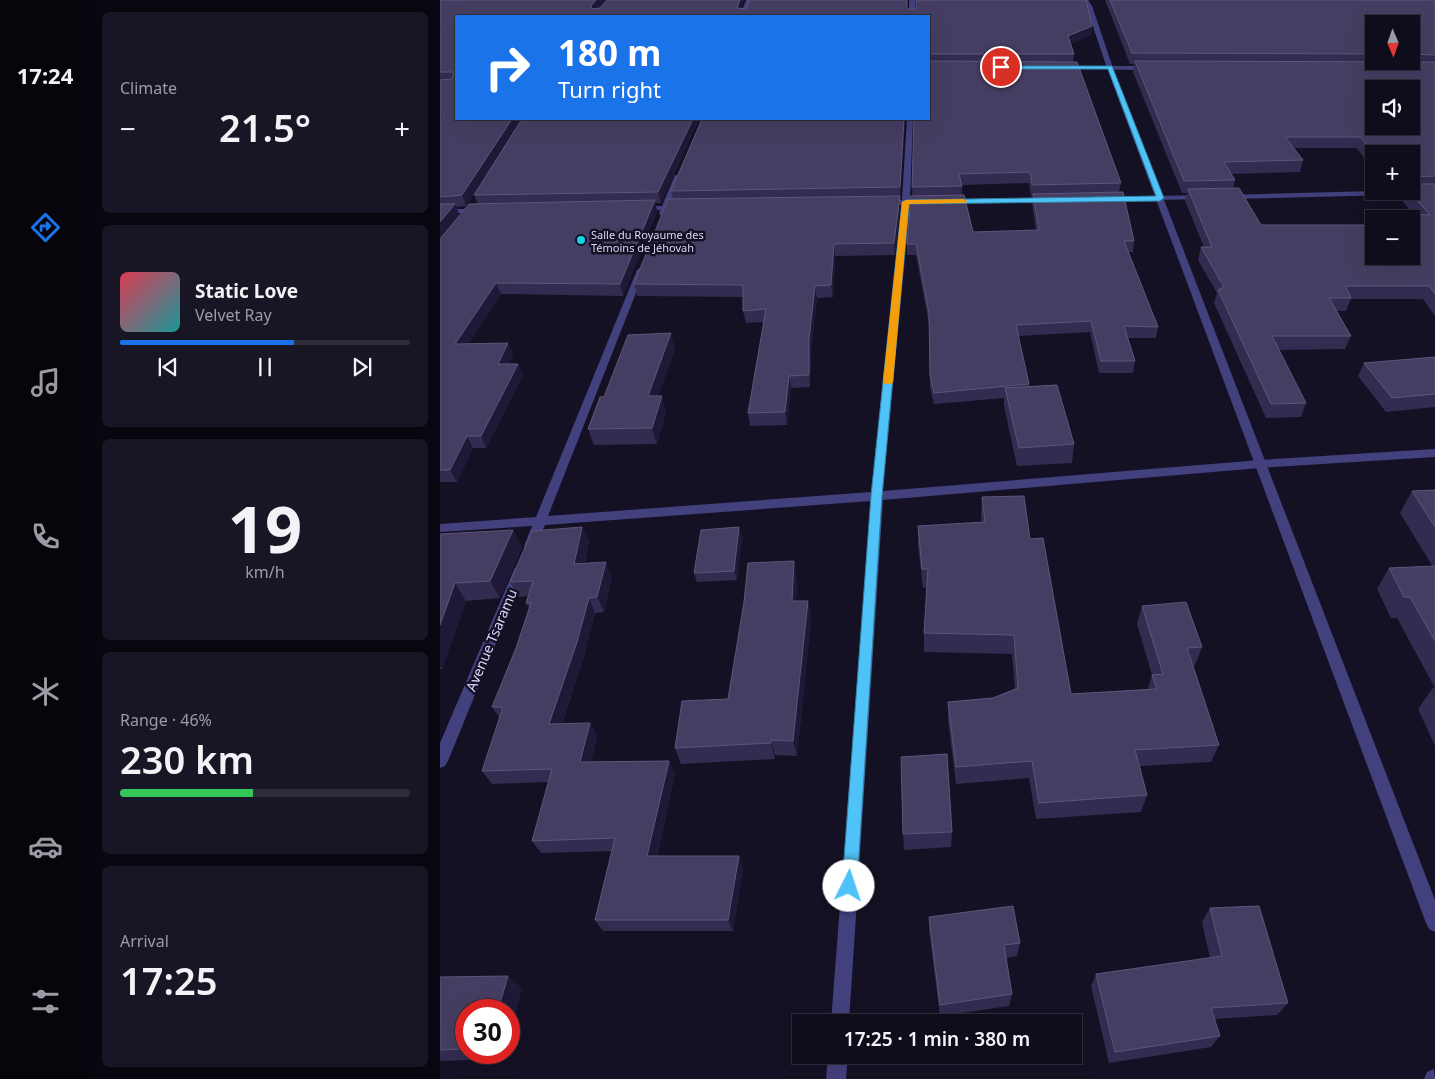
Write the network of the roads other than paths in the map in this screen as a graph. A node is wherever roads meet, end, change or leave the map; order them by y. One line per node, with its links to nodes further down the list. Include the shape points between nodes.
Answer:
1 (749, 0): 4 (street)
2 (912, 0): 5 (street)
3 (1084, 0): 7 (street, via 1089,6)
4 (743, 15)
5 (912, 15)
6 (1053, 68): 7 (street)
7 (1110, 68): 8 (street); 14 (street)
8 (1159, 68)
9 (910, 120): 17 (street)
10 (680, 172): 22 (street)
11 (1435, 192): 13 (street)
12 (1210, 197): 14 (street)
13 (1219, 197)
14 (1160, 198): 15 (street); 32 (street)
15 (1102, 199)
16 (1062, 200): 19 (street)
17 (906, 202): 18 (street); 21 (street); 33 (street)
18 (935, 202)
19 (945, 202)
20 (474, 203): 26 (street)
21 (877, 203)
22 (665, 208): 23 (street); 24 (street); 29 (street)
23 (684, 208)
24 (626, 209)
25 (440, 211): 26 (street)
26 (469, 211): 27 (street); 28 (street)
27 (488, 211)
28 (463, 218)
29 (658, 226)
30 (644, 263): 34 (street, Avenue Tsaramu)
31 (1435, 453): 32 (street)
32 (1260, 464): 33 (street); 37 (street)
33 (877, 496): 34 (street); 38 (street)
34 (542, 519): 35 (street); 36 (street, Avenue Tsaramu)
35 (440, 528)
36 (440, 760)
37 (1435, 923)
38 (841, 1014)
39 (837, 1064): 40 (street)
40 (836, 1079)

